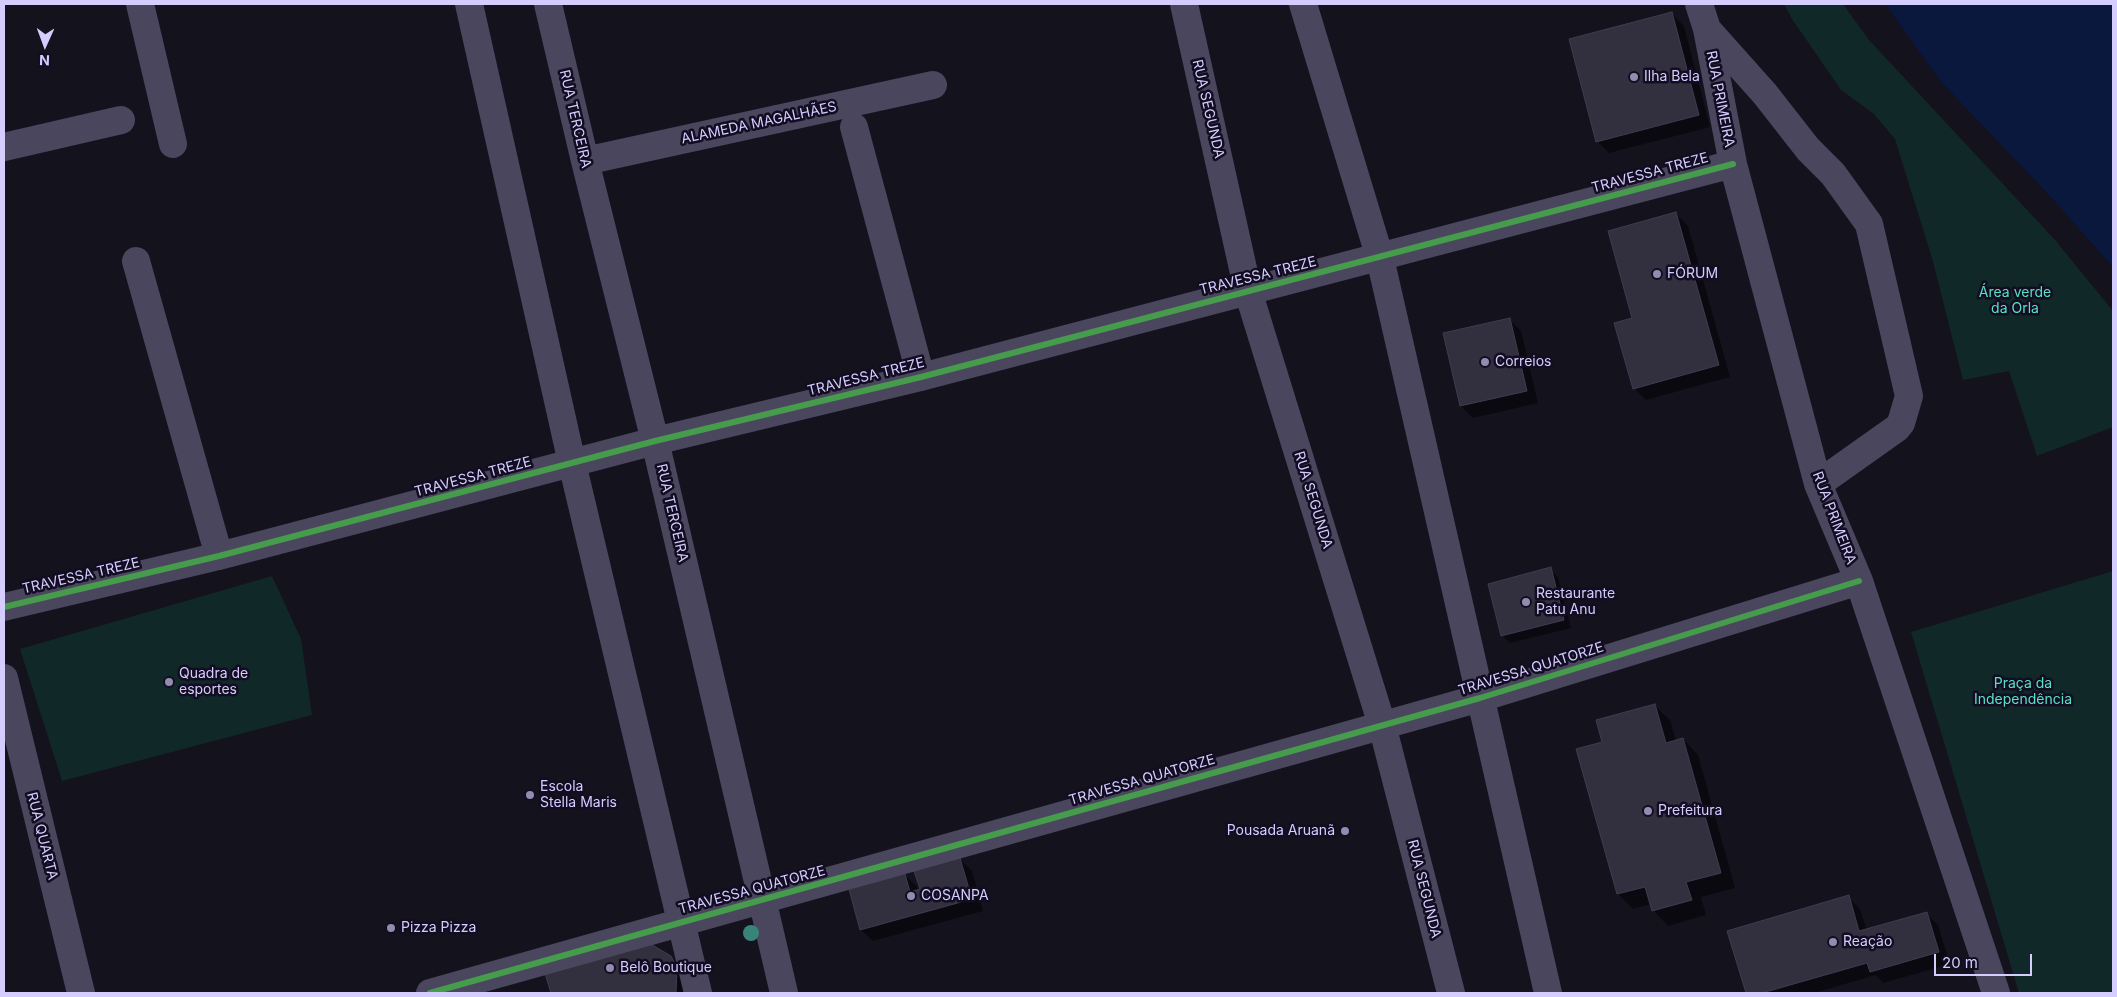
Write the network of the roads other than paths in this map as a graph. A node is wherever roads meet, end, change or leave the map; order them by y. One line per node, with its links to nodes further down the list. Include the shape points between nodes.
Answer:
1 (140, 4): 10 (street)
2 (469, 4): 19 (street)
3 (548, 4): 12 (street, RUA TERCEIRA)
4 (1184, 4): 16 (street, RUA SEGUNDA)
5 (1303, 4): 14 (street)
6 (1703, 16): 13 (street, RUA PRIMEIRA); 20 (street, via 1808,149 1833,174 1869,224 1909,396 1897,428)
7 (933, 85): 12 (street, ALAMEDA MAGALHÃES)
8 (121, 120): 11 (street)
9 (854, 127): 17 (street)
10 (173, 144)
11 (4, 147)
12 (585, 161): 18 (street, RUA TERCEIRA)
13 (1732, 164): 14 (street, TRAVESSA TREZE); 20 (street, RUA PRIMEIRA)
14 (1380, 258): 16 (street, TRAVESSA TREZE); 25 (street)
15 (136, 261): 21 (street)
16 (1248, 291): 17 (street, TRAVESSA TREZE); 26 (street, RUA SEGUNDA)
17 (921, 377): 18 (street, TRAVESSA TREZE)
18 (655, 440): 19 (street, TRAVESSA TREZE); 27 (street, RUA TERCEIRA)
19 (572, 463): 21 (street, TRAVESSA TREZE); 28 (street)
20 (1818, 484): 22 (street, RUA PRIMEIRA)
21 (220, 556): 23 (street, TRAVESSA TREZE)
22 (1859, 581): 25 (street, TRAVESSA QUATORZE); 35 (street, RUA PRIMEIRA)
23 (4, 607)
24 (4, 678): 29 (street, RUA QUARTA)
25 (1480, 698): 26 (street, TRAVESSA QUATORZE); 34 (street)
26 (1382, 726): 27 (street, TRAVESSA QUATORZE); 33 (street, RUA SEGUNDA)
27 (764, 900): 28 (street, TRAVESSA QUATORZE); 32 (street, RUA TERCEIRA)
28 (680, 922): 30 (street, TRAVESSA QUATORZE); 31 (street)
29 (81, 993)
30 (430, 993)
31 (698, 993)
32 (784, 993)
33 (1451, 993)
34 (1548, 993)
35 (1996, 993)

